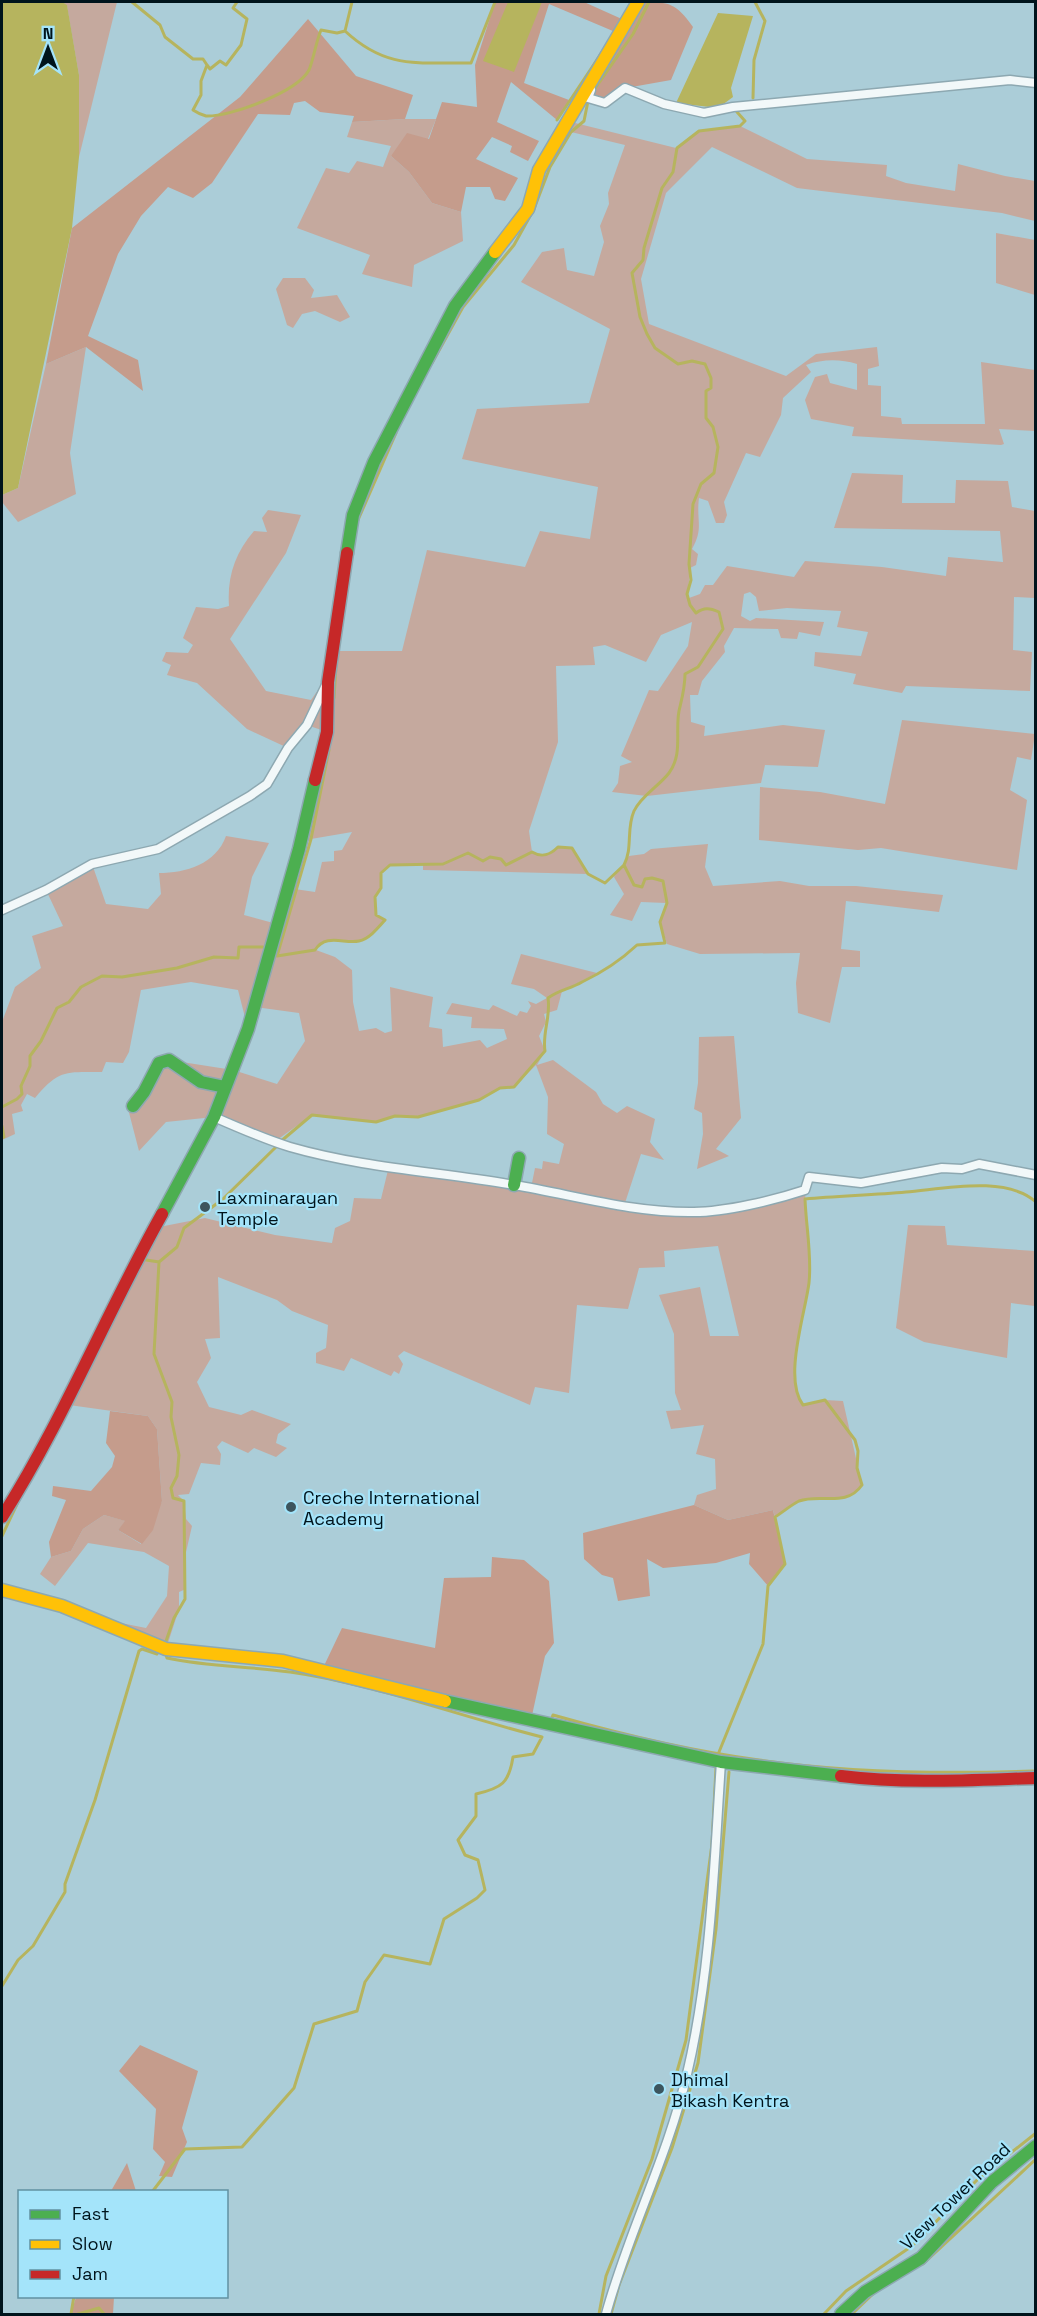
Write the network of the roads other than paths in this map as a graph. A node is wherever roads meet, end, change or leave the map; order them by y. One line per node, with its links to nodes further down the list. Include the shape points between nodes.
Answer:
1 (638, 2): 2 (street)
2 (598, 73): 3 (street, via 588,98 605,103 626,88 664,104 704,113 1010,80); 4 (street, via 539,170 528,209 455,306 374,462 353,515)
3 (1035, 83)
4 (328, 682): 5 (street, via 307,725 267,784 250,796 158,849 92,864 38,895); 6 (street, via 327,732 299,849 248,1029)
5 (2, 910)
6 (225, 1087): 7 (street, via 201,1082 170,1060 159,1063); 8 (street)
7 (133, 1106)
8 (214, 1117): 11 (street, via 292,1147); 12 (street, via 124,1281 21,1487)
9 (519, 1158): 11 (street)
10 (1035, 1175): 11 (street, via 979,1164 861,1183 809,1177 805,1190 790,1195 692,1213 605,1205)
11 (514, 1185)
12 (2, 1516)
13 (2, 1590): 14 (street, via 62,1606 166,1649 283,1661 468,1707)
14 (721, 1762): 15 (street, via 872,1780); 17 (street, via 704,1980 687,2075)
15 (1035, 1778)
16 (1035, 2146): 18 (street, View Tower Road, via 992,2182 921,2258 865,2292)
17 (606, 2314)
18 (841, 2314)

